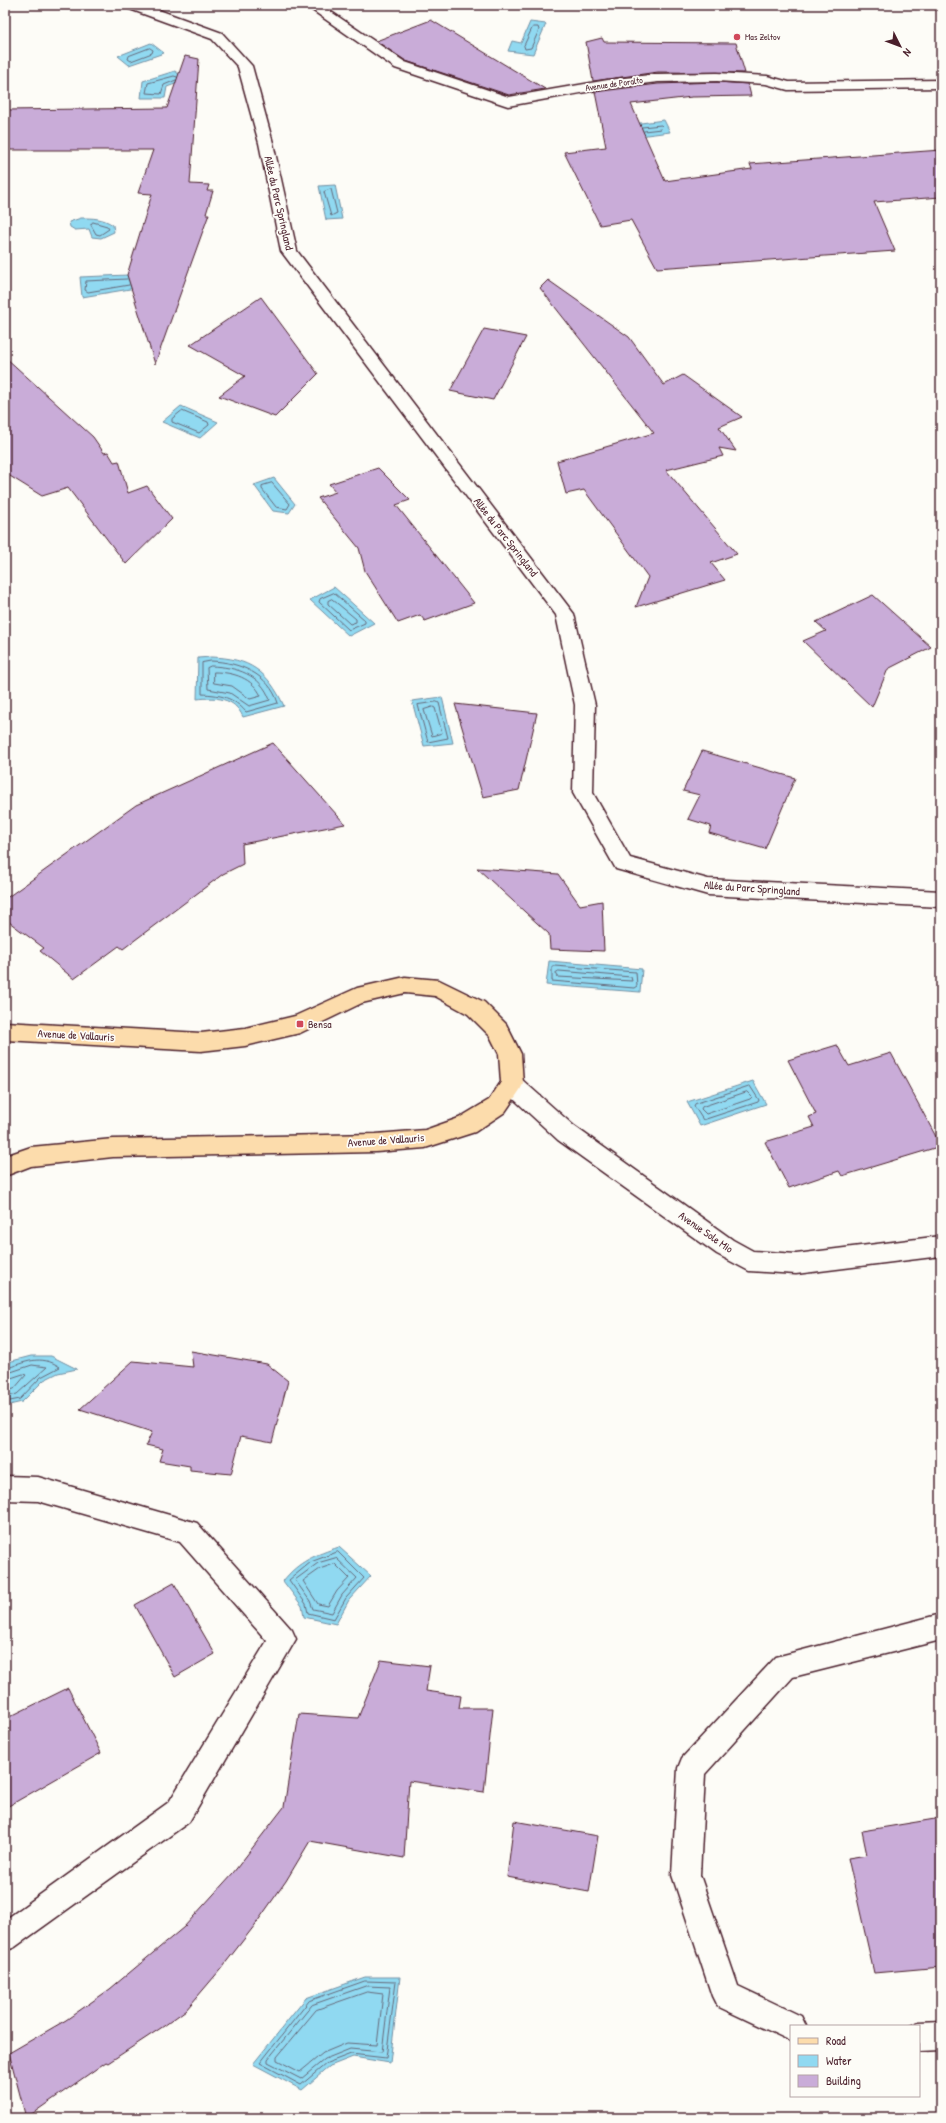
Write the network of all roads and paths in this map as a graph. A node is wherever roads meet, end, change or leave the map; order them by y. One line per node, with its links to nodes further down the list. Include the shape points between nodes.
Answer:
1 (132, 5): 4 (street, Allée du Parc Springland, via 217,36 245,66 266,143 289,251 564,614 585,705 583,793 623,864 708,887)
2 (312, 5): 3 (street, Avenue de Poralto, via 400,65 508,102 658,78 717,77 767,80 788,86)
3 (941, 84)
4 (941, 899)
5 (5, 1031): 6 (main road, Avenue de Vallauris, via 201,1042 245,1037 300,1024 357,996 405,986 439,988 476,1008 498,1030 510,1054)
6 (512, 1084): 7 (main road, Avenue de Vallauris, via 496,1106 467,1125 425,1139 376,1143 113,1148 31,1157); 8 (street, Avenue Sole Mio, via 566,1133 725,1247 749,1261 796,1264)
7 (5, 1166)
8 (941, 1246)
9 (5, 1488): 11 (street, via 38,1489 188,1532 283,1639 179,1812)
10 (941, 1627): 12 (street, via 785,1666 692,1768 686,1875 727,1996)
11 (5, 1937)
12 (790, 2026)
13 (941, 2036): 14 (street)
14 (920, 2037)

